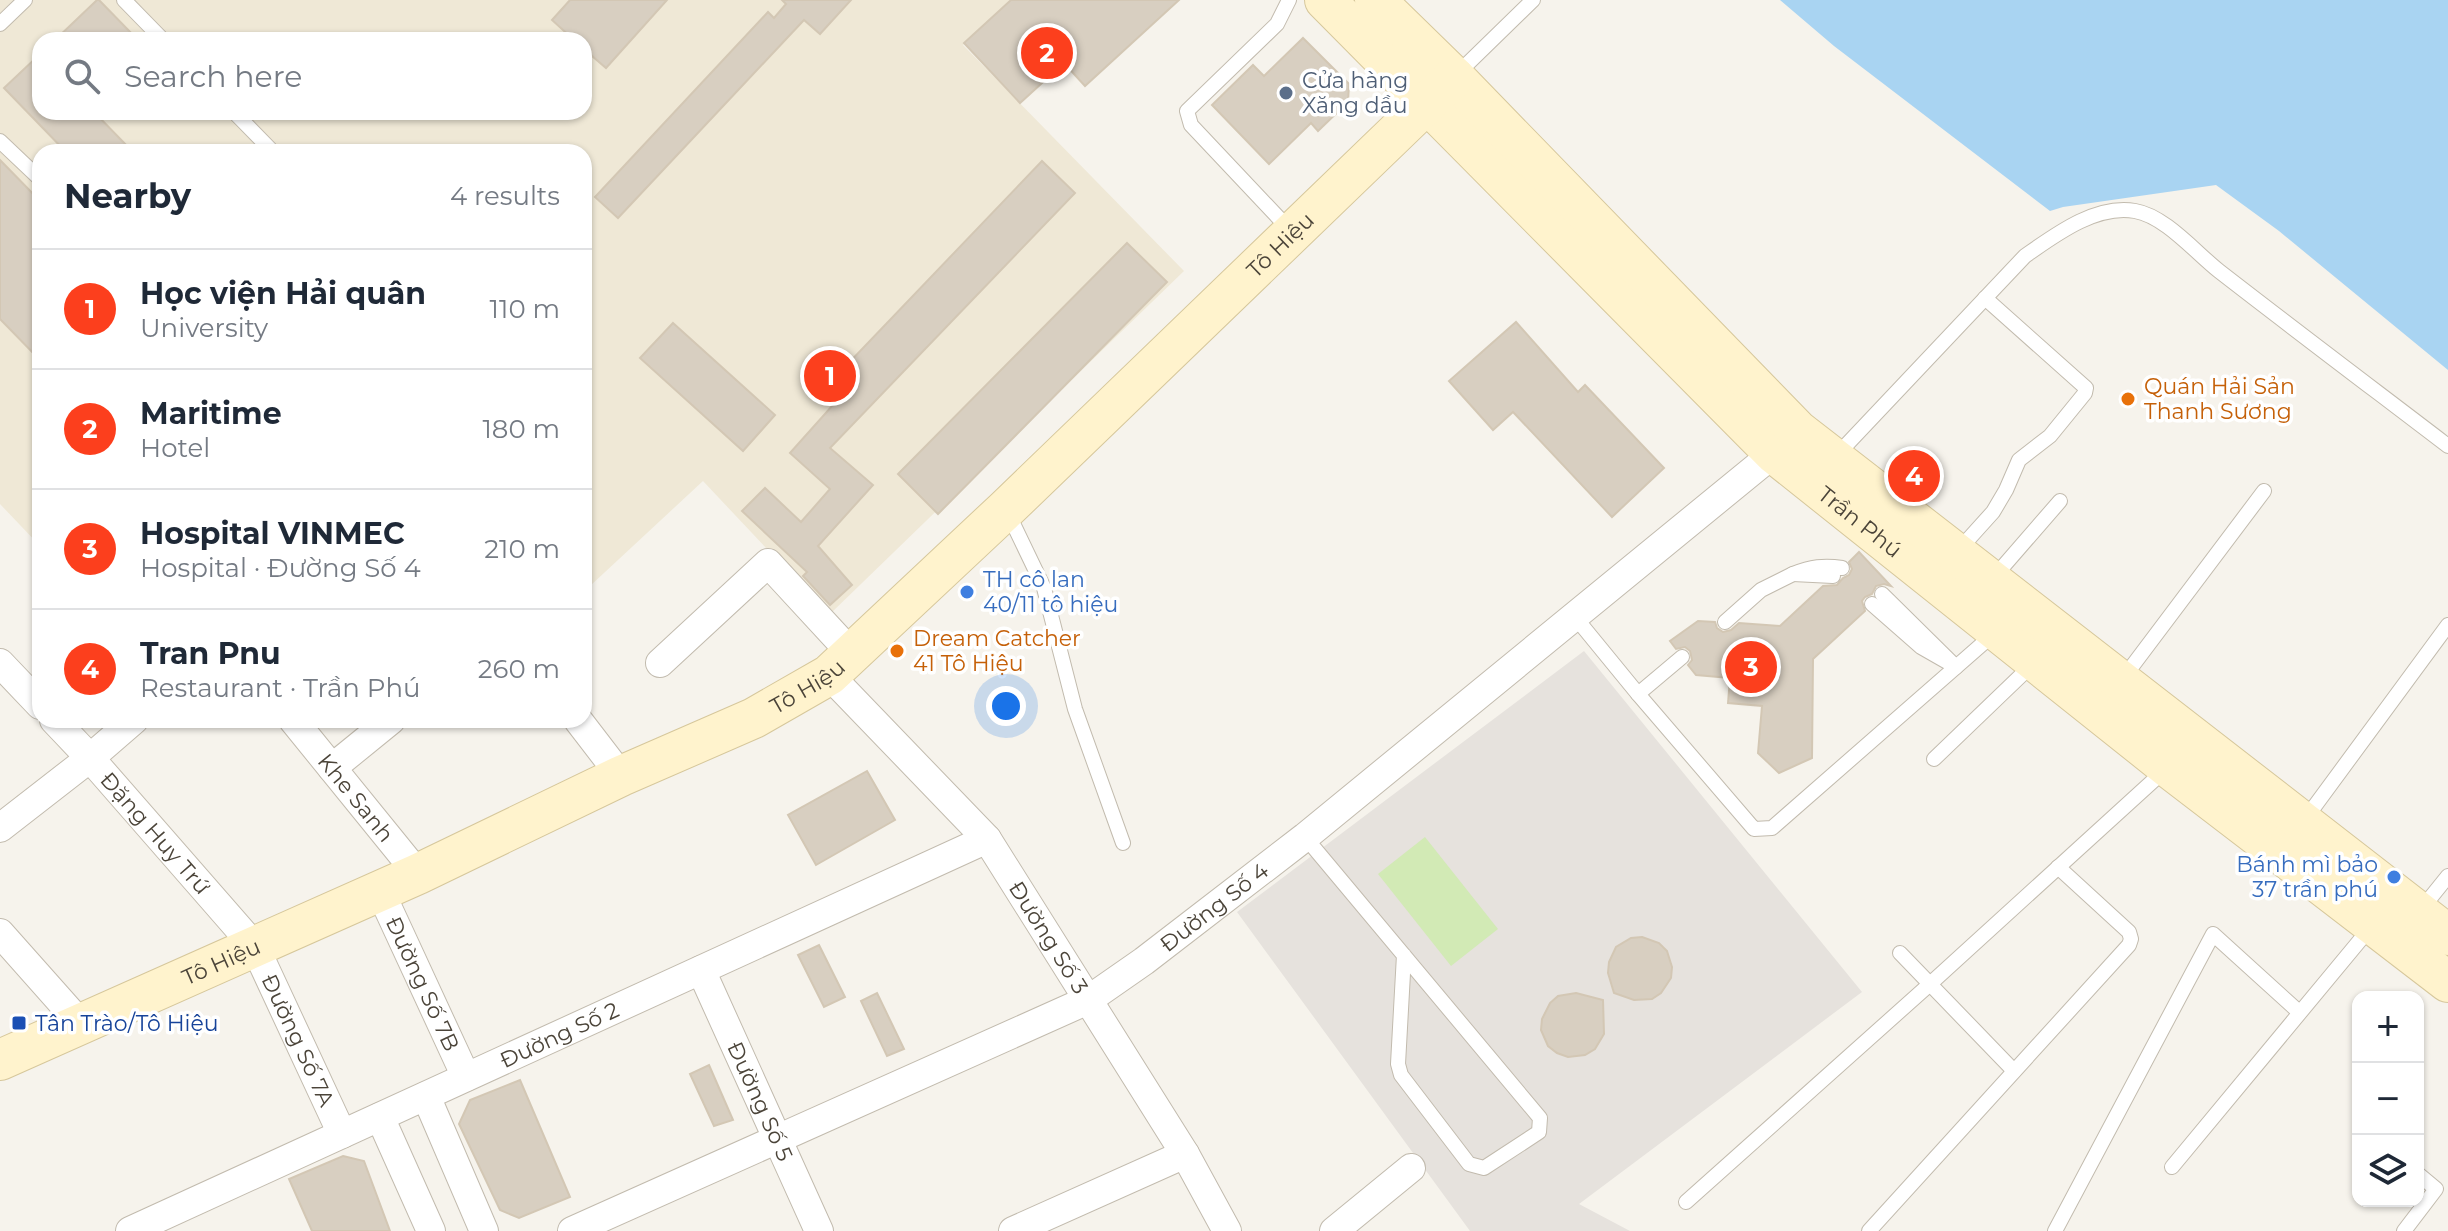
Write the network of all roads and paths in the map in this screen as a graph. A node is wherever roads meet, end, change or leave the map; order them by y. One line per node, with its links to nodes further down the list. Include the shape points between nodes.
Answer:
1 (25, 0): 7 (lane)
2 (124, 0): 8 (lane)
3 (1289, 0): 14 (lane, via 1277,24 1187,111 1191,125)
4 (1325, 0): 9 (main road, Trần Phú)
5 (1375, 0): 9 (main road, Trần Phú)
6 (1533, 0): 9 (lane)
7 (0, 24)
8 (155, 32)
9 (1441, 89): 14 (main road, Tô Hiệu); 16 (main road, Trần Phú)
10 (242, 120): 12 (lane)
11 (0, 141): 13 (lane)
12 (265, 144)
13 (32, 171)
14 (1292, 231): 21 (main road, Tô Hiệu)
15 (1985, 298): 17 (lane, via 2025,256 2051,238 2111,210 2136,211 2159,220); 18 (lane); 22 (lane, via 2086,388 2060,426 2019,460 1993,512)
16 (1786, 441): 18 (main road, Trần Phú); 26 (street, Đường Số 4); 29 (main road, Trần Phú)
17 (2448, 446)
18 (1833, 458): 22 (main road, Trần Phú)
19 (2264, 491): 36 (lane)
20 (2060, 501): 24 (lane)
21 (1006, 509): 34 (main road, Tô Hiệu); 53 (lane, via 1044,588 1075,709)
22 (1956, 553): 24 (main road, Trần Phú)
23 (1838, 572): 27 (lane, via 1793,574 1761,590)
24 (1991, 580): 36 (main road, Trần Phú)
25 (1877, 599): 35 (lane)
26 (1575, 617): 37 (lane); 51 (street, Đường Số 4)
27 (1725, 622)
28 (2448, 625): 49 (lane)
29 (1996, 632): 31 (main road, Trần Phú); 35 (lane)
30 (1682, 657): 37 (lane)
31 (2035, 662): 45 (lane); 46 (main road, Trần Phú)
32 (0, 663): 38 (street)
33 (660, 663): 34 (street, Đường Số 3, via 768,563)
34 (840, 664): 48 (main road, Tô Hiệu, via 754,718); 52 (street, Đường Số 3)
35 (1956, 667): 37 (lane, via 1772,828 1754,829)
36 (2121, 681): 49 (main road, Trần Phú)
37 (1638, 694)
38 (32, 697)
39 (62, 728): 44 (street, Đặng Huy Trứ)
40 (125, 728): 44 (street)
41 (300, 728): 47 (street, Khe Sanh)
42 (381, 728): 47 (street)
43 (584, 728): 48 (street)
44 (90, 758): 50 (street); 61 (street, Đặng Huy Trứ)
45 (1934, 759)
46 (2168, 767): 54 (lane); 59 (main road, Trần Phú)
47 (332, 768): 55 (street, Khe Sanh)
48 (621, 776): 55 (main road, Tô Hiệu)
49 (2303, 822): 58 (main road, Trần Phú)
50 (0, 828)
51 (1305, 837): 63 (lane); 67 (street, Đường Số 4)
52 (987, 839): 64 (street, Đường Số 2); 67 (street, Đường Số 3)
53 (1123, 843)
54 (2058, 867): 66 (lane); 71 (lane, via 2131,939)
55 (418, 874): 57 (main road, Tô Hiệu)
56 (2448, 876): 58 (lane)
57 (380, 891): 61 (main road, Tô Hiệu); 72 (street, Đường Số 7B)
58 (2434, 923)
59 (2374, 924): 65 (main road, Trần Phú); 68 (lane)
60 (0, 933): 69 (street)
61 (255, 947): 69 (main road, Tô Hiệu); 75 (street, Đường Số 7A)
62 (1900, 953): 66 (lane)
63 (1404, 955): 63 (lane, via 1540,1118 1539,1132 1484,1168 1469,1164 1401,1075 1397,1052)
64 (701, 970): 72 (street, Đường Số 2); 76 (street, Đường Số 5)
65 (2448, 982)
66 (1930, 984): 71 (lane); 81 (lane)
67 (1088, 1000): 76 (street, Đường Số 4); 77 (street, Đường Số 3)
68 (2299, 1012): 78 (lane); 84 (lane, via 2213,934)
69 (80, 1023): 70 (main road, Tô Hiệu)
70 (0, 1060)
71 (2014, 1071): 93 (lane)
72 (466, 1077): 73 (street, Đường Số 2)
73 (426, 1096): 74 (street, Đường Số 2); 87 (street)
74 (380, 1117): 75 (street, Đường Số 2); 86 (street)
75 (342, 1134): 85 (street, Đường Số 2)
76 (777, 1139): 88 (street, Đường Số 4); 89 (street, Đường Số 5)
77 (1185, 1154): 90 (street); 91 (street, Đường Số 3)
78 (2172, 1167)
79 (1411, 1168): 92 (street)
80 (2424, 1179): 82 (lane, via 2436,1189)
81 (1686, 1202)
82 (2424, 1205)
83 (2422, 1207): 94 (lane)
84 (2060, 1229)
85 (130, 1231)
86 (431, 1231)
87 (484, 1231)
88 (572, 1231)
89 (819, 1231)
90 (1013, 1231)
91 (1227, 1231)
92 (1334, 1231)
93 (1869, 1231)
94 (2404, 1231)

